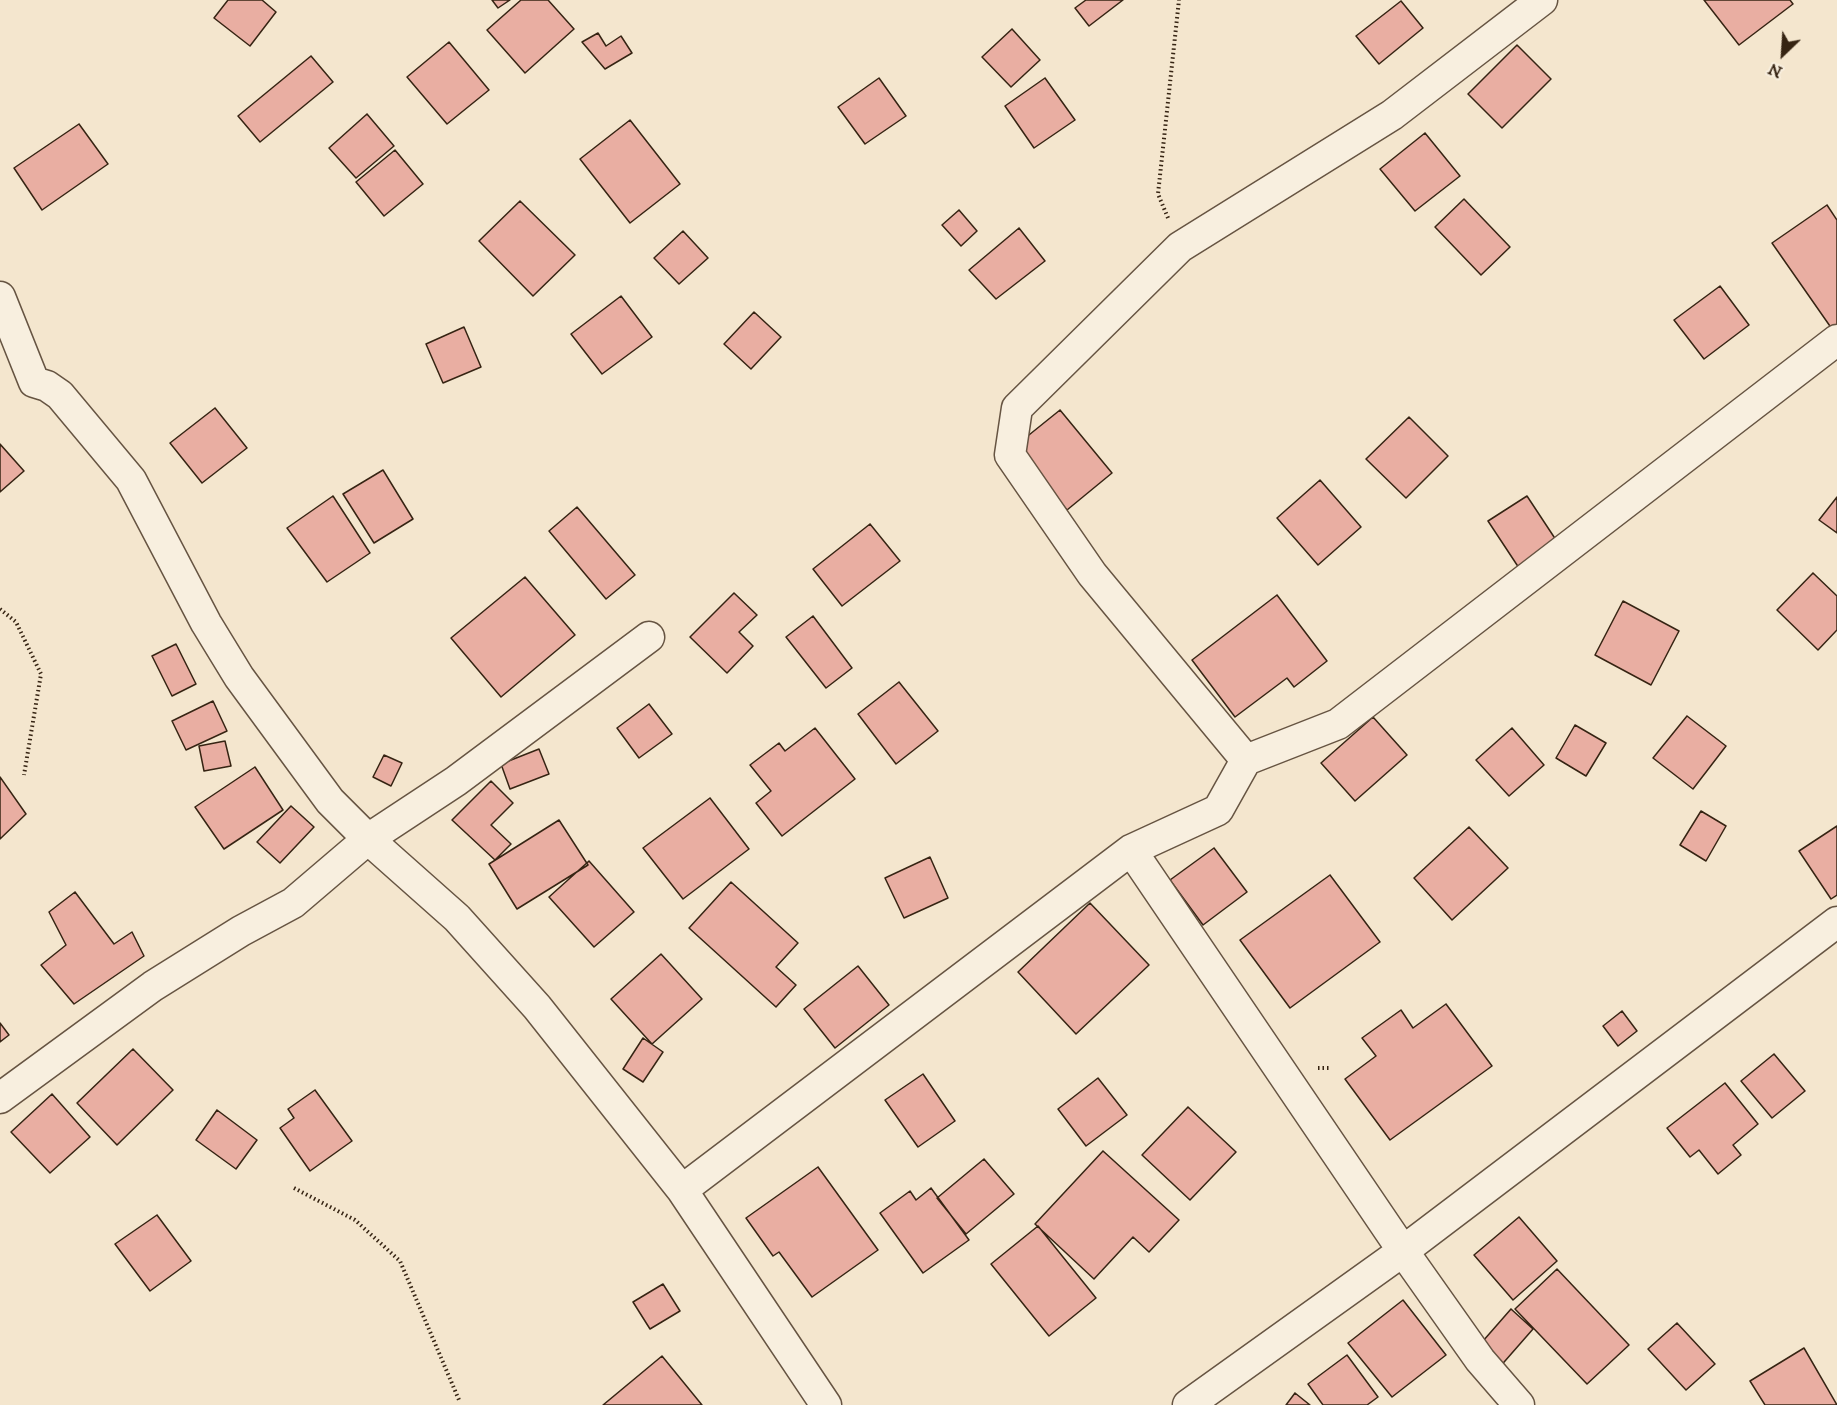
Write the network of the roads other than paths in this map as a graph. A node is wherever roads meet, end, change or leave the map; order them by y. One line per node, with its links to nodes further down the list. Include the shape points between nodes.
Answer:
1 (1542, 0): 5 (street, via 1392,115 1180,247 1017,408 1010,456 1092,574)
2 (0, 297): 6 (street, via 34,382 60,395 131,480 239,677 330,801)
3 (1837, 340): 5 (street, via 1338,724)
4 (649, 637): 6 (street, via 456,781)
5 (1246, 760): 7 (street, via 1218,810)
6 (368, 839): 9 (street, via 293,903 153,986); 10 (street, via 457,918 529,998)
7 (1131, 850): 10 (street); 11 (street)
8 (1837, 922): 11 (street)
9 (0, 1098)
10 (682, 1190): 12 (street)
11 (1403, 1251): 13 (street); 14 (street, via 1480,1360)
12 (826, 1405)
13 (1188, 1405)
14 (1519, 1405)

